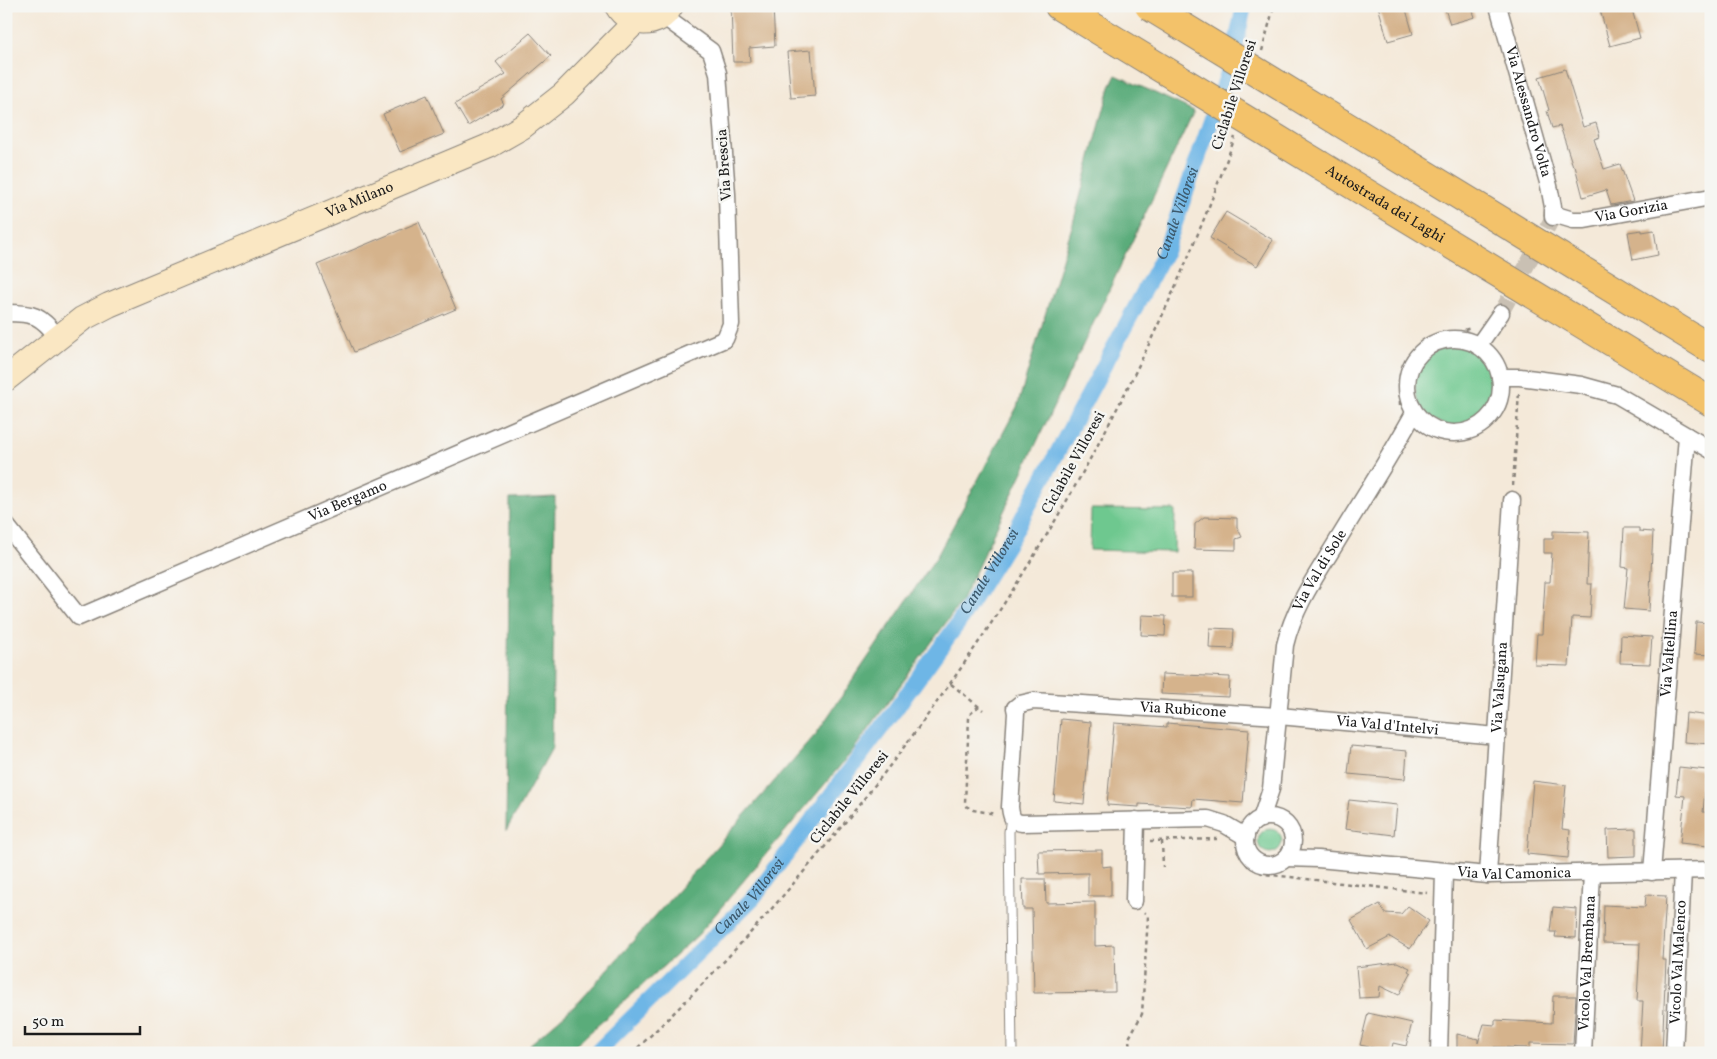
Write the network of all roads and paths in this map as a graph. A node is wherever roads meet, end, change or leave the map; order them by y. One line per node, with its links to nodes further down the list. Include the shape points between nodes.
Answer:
1 (617, 6): 7 (street)
2 (1059, 6): 22 (highway, Autostrada dei Laghi, bridge)
3 (1149, 6): 18 (highway, bridge)
4 (1274, 6): 8 (path, Ciclabile Villoresi)
5 (1498, 6): 11 (street, Via Alessandro Volta, via 1549,186)
6 (667, 11): 7 (street, via 654,21); 16 (street, Via Brescia, via 711,51 718,73 727,194 731,324)
7 (635, 22): 15 (street, Via Milano, via 564,94 522,127 488,146 109,305 82,318)
8 (1261, 53)
9 (1235, 136): 29 (path, Ciclabile Villoresi, via 1173,290 1119,404 1009,599)
10 (1711, 197): 11 (street, Via Gorizia, via 1585,220)
11 (1553, 215)
12 (6, 313): 15 (street, via 27,313 39,318)
13 (1501, 313): 17 (street)
14 (1474, 326): 25 (path, via 1433,338 1410,356 1401,380)
15 (58, 337): 21 (street, Via Milano)
16 (725, 339): 28 (street, Via Bergamo, via 80,617)
17 (1478, 346): 19 (street, via 1496,364); 23 (street, via 1465,340 1437,342 1414,360 1406,386 1408,400)
18 (1711, 349)
19 (1500, 377): 20 (street); 23 (street, via 1501,389 1493,413 1474,429 1449,433 1436,430)
20 (1520, 377): 24 (street, via 1581,384 1617,395); 27 (path)
21 (6, 378)
22 (1711, 402)
23 (1420, 418): 25 (street, Via Val di Sole)
24 (1687, 436): 26 (street); 48 (street, Via Valtellina)
25 (1399, 440): 32 (street, Via Val di Sole, via 1304,595 1293,619 1285,645)
26 (1711, 450)
27 (1512, 500): 33 (street, Via Valsugana)
28 (6, 525)
29 (951, 684): 30 (path); 53 (path, Ciclabile Villoresi, via 890,767 766,916)
30 (979, 706): 31 (path); 34 (path, via 969,718 966,806 973,810)
31 (983, 710)
32 (1279, 716): 33 (street, Via Val d'Intelvi); 34 (street, Via Rubicone, via 1033,701 1020,704 1015,708); 36 (street, via 1271,789)
33 (1497, 736): 50 (street, Via Valsugana)
34 (1011, 812): 35 (street, via 1014,821 1022,824); 54 (lane)
35 (1136, 820): 37 (street, via 1203,818); 52 (street)
36 (1264, 820): 37 (street); 39 (street, via 1248,831); 41 (street, via 1283,821 1291,831)
37 (1223, 832): 38 (path); 39 (street)
38 (1162, 841): 40 (path); 44 (path)
39 (1241, 841): 42 (street, via 1258,862 1273,865); 51 (path, via 1241,857 1248,866 1264,874)
40 (1148, 842)
41 (1293, 843): 42 (street); 43 (street, Via Val Camonica)
42 (1286, 858): 43 (street, Via Val Camonica)
43 (1318, 859): 47 (street, Via Val Camonica)
44 (1163, 867)
45 (1711, 870): 46 (street, Via Val Camonica)
46 (1683, 871): 48 (street, Via Val Camonica); 58 (street, Vicolo Val Malenco)
47 (1444, 872): 50 (street, Via Val Camonica); 51 (street)
48 (1652, 872): 49 (street, Via Val Camonica)
49 (1592, 873): 50 (street, Via Val Camonica); 57 (street, Vicolo Val Brembana)
50 (1488, 875)
51 (1444, 894): 56 (street)
52 (1134, 902): 55 (path, via 1148,916 1142,1014 1129,1038)
53 (632, 1053)
54 (1012, 1053)
55 (1130, 1053)
56 (1439, 1053)
57 (1583, 1053)
58 (1674, 1053)

